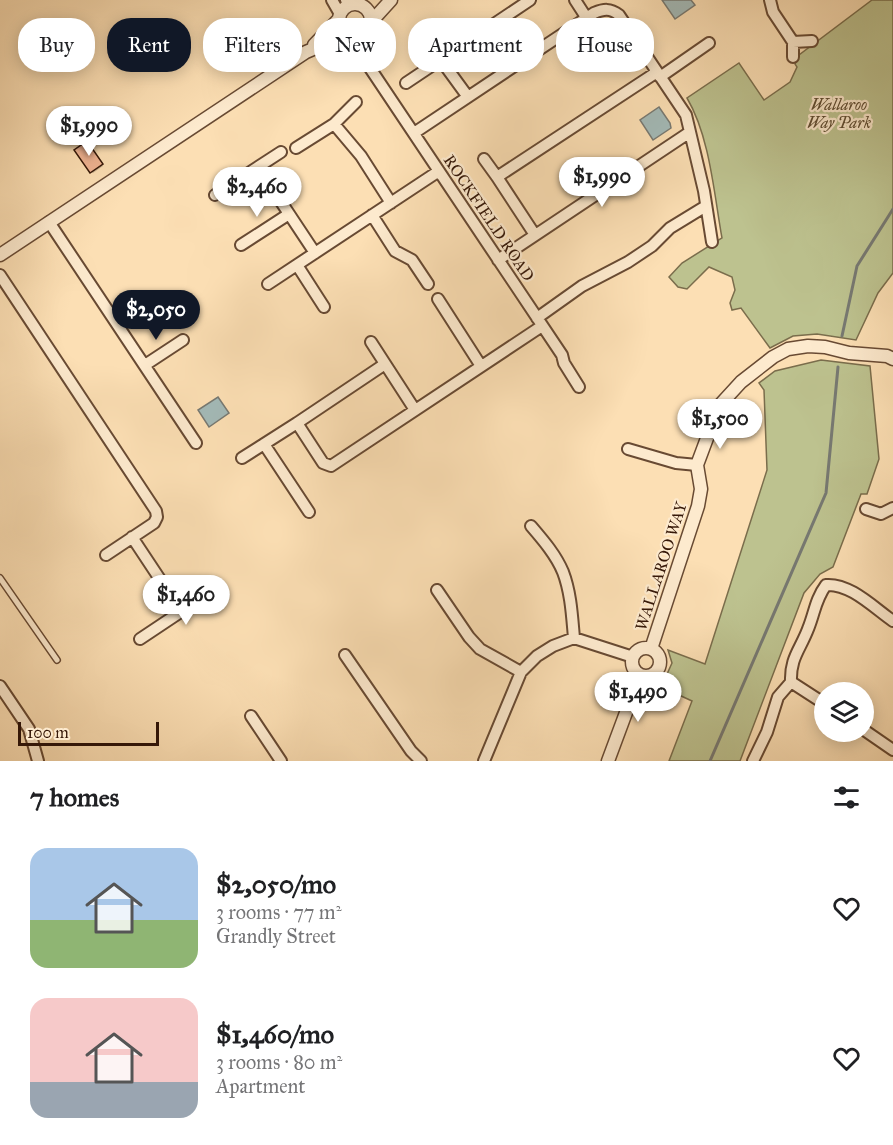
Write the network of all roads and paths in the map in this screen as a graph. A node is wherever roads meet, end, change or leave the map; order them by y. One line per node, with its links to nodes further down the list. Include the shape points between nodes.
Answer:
1 (332, 0): 7 (street)
2 (391, 0): 10 (street)
3 (530, 0): 11 (street)
4 (575, 0): 8 (street)
5 (770, 0): 13 (street, via 773,12)
6 (357, 2): 7 (street, via 346,6); 9 (street, via 369,11)
7 (339, 16): 16 (street)
8 (586, 17): 21 (street, via 603,9 615,11); 23 (street)
9 (370, 18)
10 (376, 18)
11 (503, 18)
12 (812, 41): 13 (street)
13 (793, 42): 17 (street)
14 (709, 43): 21 (street)
15 (314, 49): 16 (street)
16 (306, 52): 39 (street)
17 (793, 57)
18 (373, 72): 27 (street, ROCKFIELD ROAD)
19 (423, 72): 22 (street)
20 (450, 72): 23 (street)
21 (658, 74): 26 (street, via 686,116); 33 (street)
22 (406, 83)
23 (468, 97): 27 (street)
24 (356, 102): 25 (street)
25 (334, 124): 28 (street); 35 (street, via 361,156)
26 (690, 132): 36 (street); 40 (street)
27 (414, 133): 32 (street, ROCKFIELD ROAD)
28 (296, 148)
29 (281, 152): 31 (street)
30 (484, 159): 33 (street)
31 (258, 167): 34 (street); 37 (street)
32 (439, 171): 35 (street); 45 (street, ROCKFIELD ROAD)
33 (497, 177): 40 (street)
34 (216, 195)
35 (391, 203): 38 (street)
36 (706, 206): 41 (street); 52 (street, via 670,228 628,262 582,286)
37 (289, 214): 42 (street); 43 (street)
38 (372, 215): 43 (street); 49 (street, via 395,251 412,260)
39 (49, 222): 44 (street); 57 (street)
40 (535, 235): 45 (street)
41 (712, 242)
42 (241, 245)
43 (315, 253): 46 (street)
44 (0, 255)
45 (498, 260): 52 (street, ROCKFIELD ROAD)
46 (297, 265): 48 (street); 51 (street)
47 (0, 274): 71 (street, via 156,511 158,517 154,522)
48 (268, 284)
49 (428, 284)
50 (438, 299): 58 (street)
51 (324, 307)
52 (539, 322): 58 (street); 59 (street, ROCKFIELD ROAD)
53 (183, 340): 57 (street)
54 (371, 342): 56 (street)
55 (893, 359): 66 (street, WALLAROO WAY, via 808,346 788,349 773,357 719,406)
56 (385, 364): 60 (street); 61 (street)
57 (145, 366): 62 (street)
58 (481, 366): 60 (street)
59 (579, 387)
60 (416, 410): 61 (street, via 331,466 323,463)
61 (297, 423): 63 (street)
62 (196, 443)
63 (264, 444): 65 (street); 69 (street)
64 (628, 449): 66 (street)
65 (242, 458)
66 (697, 465): 80 (street, WALLAROO WAY, via 701,489 698,506)
67 (893, 508): 68 (street, via 881,514)
68 (866, 509)
69 (309, 512)
70 (531, 526): 78 (street, via 563,572)
71 (132, 537): 72 (street); 76 (street)
72 (106, 555)
73 (0, 578): 83 (lane)
74 (215, 589): 76 (street)
75 (437, 590): 84 (street, via 480,649)
76 (181, 611): 79 (street)
77 (893, 621): 86 (street, via 837,584 826,585 817,598 809,628 791,666)
78 (574, 638): 82 (street); 84 (street, via 537,656)
79 (140, 639)
80 (651, 649): 82 (street, via 643,648); 85 (street, via 658,656 657,670)
81 (345, 656): 94 (street)
82 (633, 657): 85 (street, via 632,666)
83 (57, 660)
84 (521, 672): 95 (street)
85 (640, 675): 96 (street)
86 (791, 682): 88 (street); 97 (street, via 778,697)
87 (0, 686): 92 (street, via 29,729)
88 (814, 697)
89 (251, 716): 93 (street)
90 (874, 737): 91 (street)
91 (893, 750)
92 (38, 761)
93 (281, 761)
94 (421, 761)
95 (484, 761)
96 (608, 761)
97 (753, 761)

